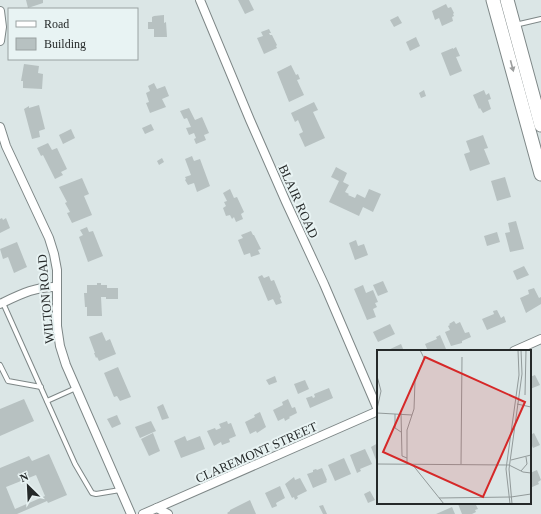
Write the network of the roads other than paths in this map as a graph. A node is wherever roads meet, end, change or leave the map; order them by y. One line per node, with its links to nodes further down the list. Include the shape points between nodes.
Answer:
1 (200, 0): 19 (street, BLAIR ROAD)
2 (493, 0): 6 (main road)
3 (507, 0): 6 (main road)
4 (0, 11): 7 (street)
5 (541, 19): 6 (lane)
6 (507, 27): 8 (main road); 10 (main road, one-way to 10)
7 (0, 41)
8 (541, 125)
9 (0, 127): 11 (street, WILTON ROAD, via 6,146 49,238 55,259)
10 (541, 174)
11 (57, 287): 12 (street, via 39,288); 17 (street, WILTON ROAD, via 60,346)
12 (1, 303): 16 (lane)
13 (541, 339): 14 (street)
14 (516, 350)
15 (0, 364): 16 (lane, via 8,381)
16 (41, 387): 18 (lane)
17 (76, 388): 18 (lane); 21 (street, WILTON ROAD)
18 (47, 401): 21 (lane, via 75,464 92,493)
19 (377, 409)
20 (377, 411): 22 (street, CLAREMONT STREET)
21 (120, 489): 23 (street, WILTON ROAD)
22 (157, 508): 24 (street, CLAREMONT STREET); 25 (street)
23 (130, 514)
24 (143, 514)
25 (168, 514)

